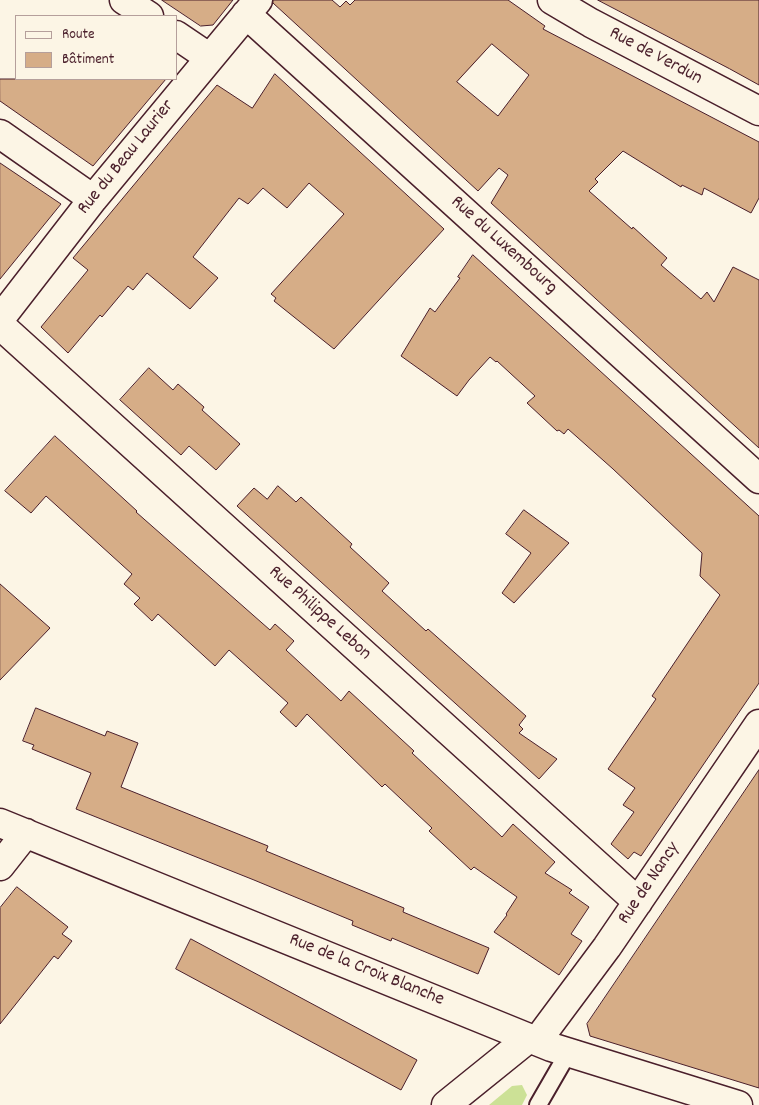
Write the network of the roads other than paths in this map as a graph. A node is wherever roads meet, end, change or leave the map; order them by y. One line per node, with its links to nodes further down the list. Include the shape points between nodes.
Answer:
1 (124, 0): 4 (street)
2 (552, 0): 7 (street, Rue de Verdun)
3 (252, 7): 6 (street, Rue du Beau Laurier); 12 (street, Rue du Luxembourg)
4 (146, 15)
5 (178, 36): 6 (street)
6 (210, 58): 9 (street, Rue du Beau Laurier)
7 (759, 111)
8 (0, 134): 9 (street)
9 (92, 199): 10 (street, Rue du Beau Laurier)
10 (0, 319)
11 (0, 325): 17 (street, Rue Philippe Lebon)
12 (759, 479)
13 (759, 724): 17 (street, Rue de Nancy)
14 (0, 823): 15 (street, Rue de la Croix Blanche)
15 (26, 833): 16 (street); 18 (street, Rue de la Croix Blanche)
16 (0, 866)
17 (638, 902): 18 (street, Rue de Nancy, via 608,948)
18 (533, 1039): 19 (street, Rue de la Croix Blanche); 21 (street, Rue de Nancy)
19 (568, 1053): 20 (street, Rue de la Croix Blanche); 22 (lane)
20 (691, 1098): 23 (street, Rue de la Croix Blanche)
21 (446, 1105)
22 (538, 1105)
23 (738, 1105)

